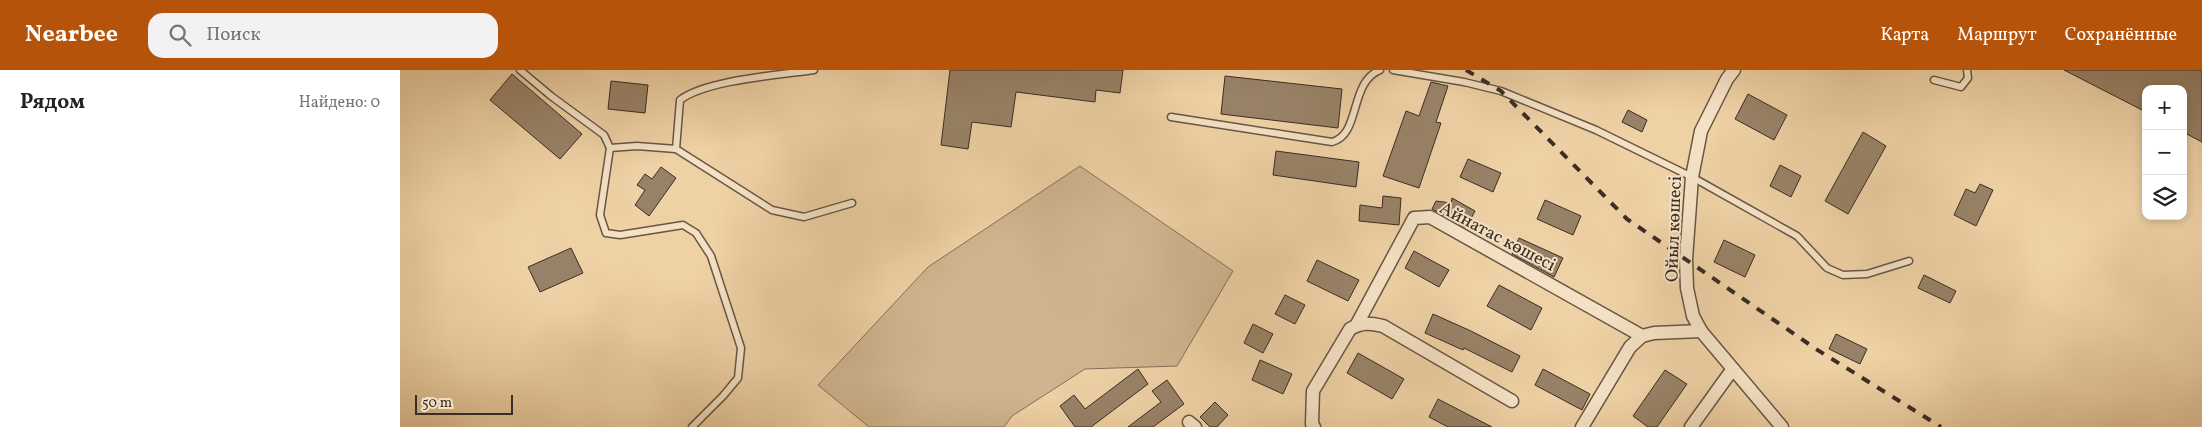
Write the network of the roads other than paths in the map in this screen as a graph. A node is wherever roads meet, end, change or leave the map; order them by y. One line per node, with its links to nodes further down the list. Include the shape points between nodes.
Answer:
1 (520, 70): 9 (lane, via 604,136)
2 (814, 70): 10 (lane, via 714,85 691,92 680,100)
3 (1380, 70): 8 (lane, via 1367,79 1360,90 1344,135 1332,142)
4 (1393, 70): 11 (lane, via 1501,91 1596,130)
5 (1734, 70): 11 (street, Ойыл көшесі, via 1701,130)
6 (1967, 70): 7 (lane, via 1968,78 1961,87)
7 (1934, 80)
8 (1171, 117)
9 (610, 148): 10 (lane); 19 (lane, via 600,215 606,233 620,235 683,225 696,233 711,256 741,348 738,378)
10 (676, 149): 12 (lane, via 772,210 804,217)
11 (1692, 177): 13 (lane, via 1797,236 1827,268 1843,275 1867,274); 15 (street, Ойыл көшесі, via 1687,288 1693,316)
12 (852, 203)
13 (1908, 261)
14 (1357, 324): 16 (street, Айнатас көшесі, via 1414,218 1430,216); 18 (street, via 1368,322 1383,326); 20 (street, via 1344,337 1313,390)
15 (1701, 331): 16 (street); 17 (street, Ойыл көшесі)
16 (1642, 336): 21 (street, via 1630,347)
17 (1732, 370): 22 (street); 23 (street, Ойыл көшесі)
18 (1512, 401)
19 (692, 427)
20 (1314, 427)
21 (1582, 427)
22 (1691, 427)
23 (1782, 427)

